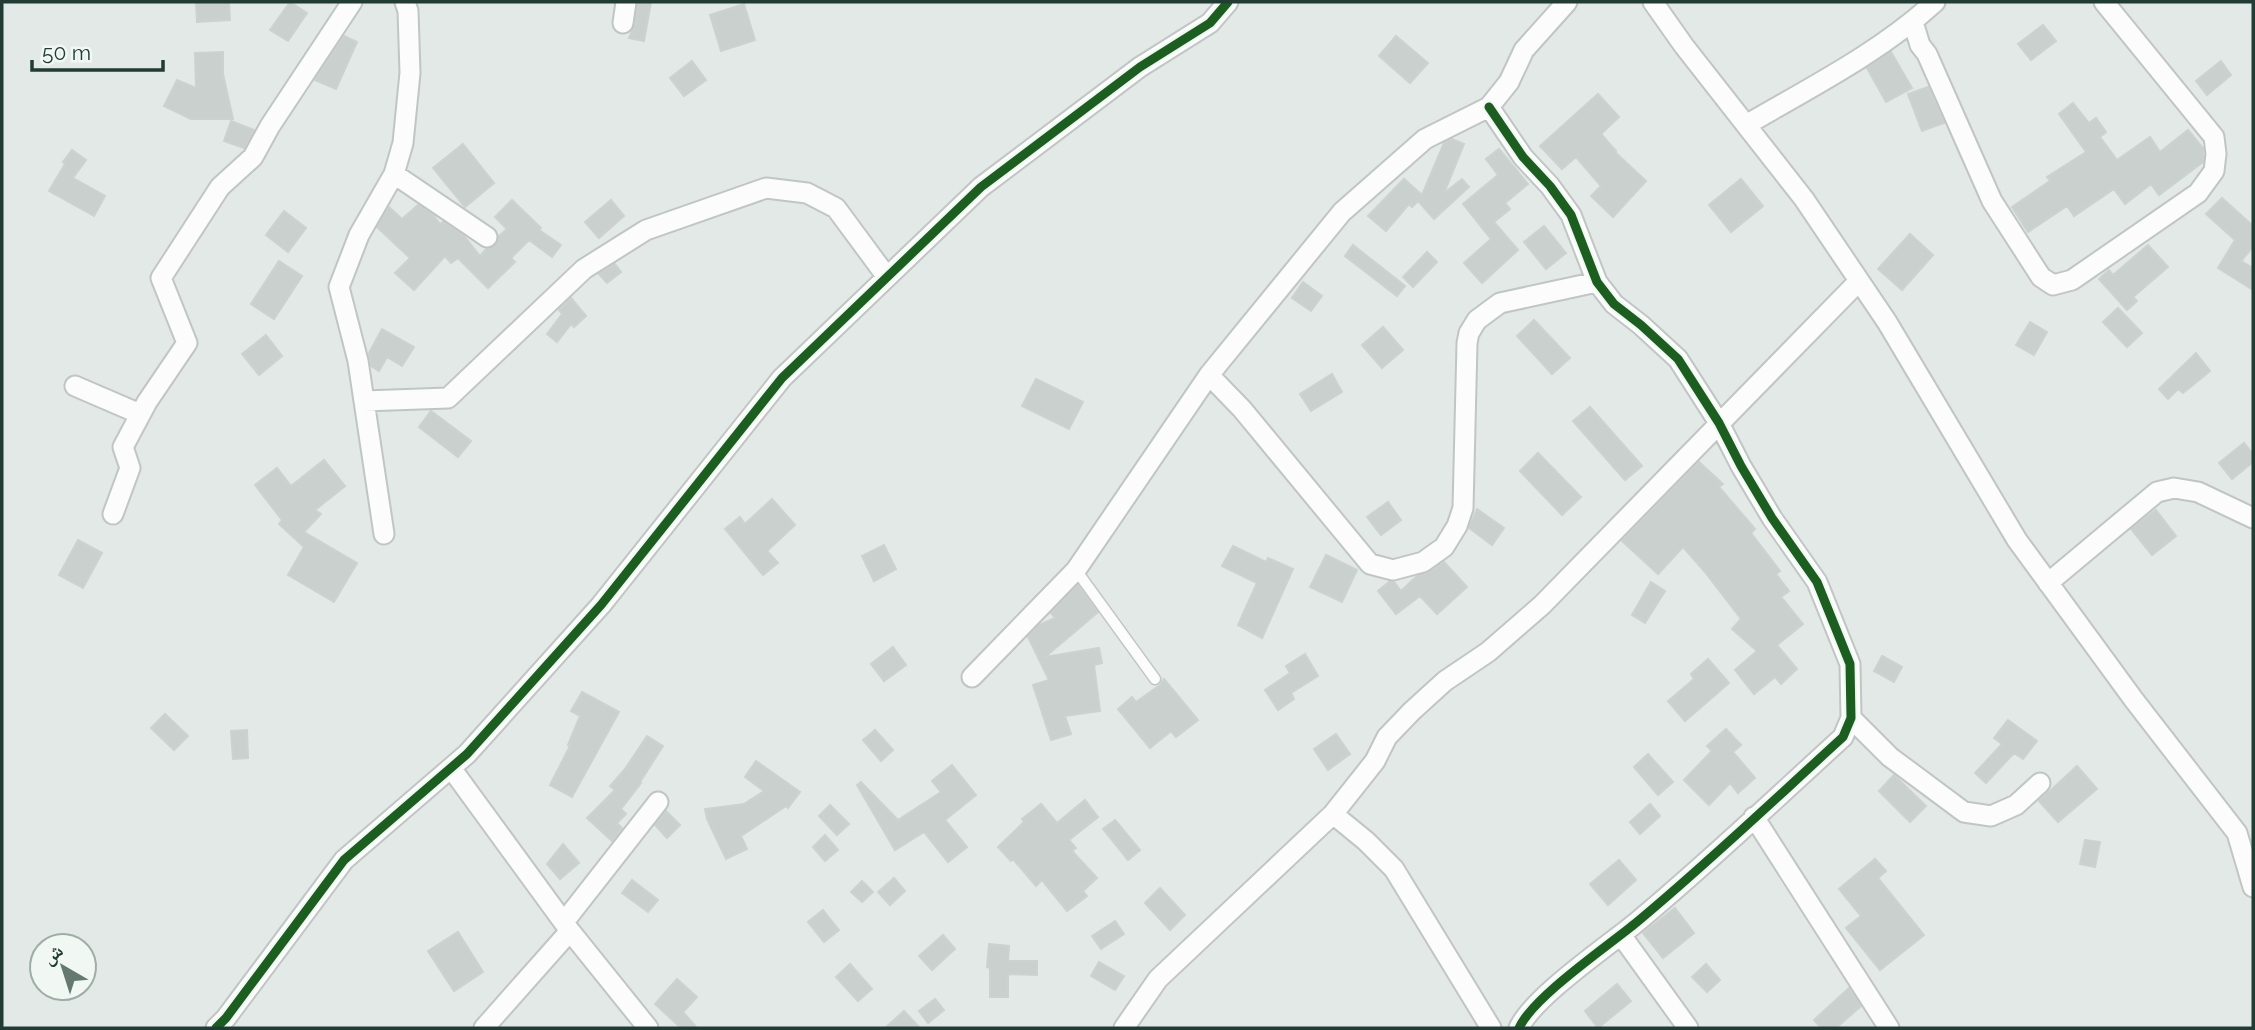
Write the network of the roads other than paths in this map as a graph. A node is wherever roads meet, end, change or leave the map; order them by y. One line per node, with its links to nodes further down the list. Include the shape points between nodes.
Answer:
1 (352, 2): 21 (street, via 253,157 220,187 161,278 187,343)
2 (405, 2): 13 (street, via 410,73 403,143)
3 (626, 2): 10 (street)
4 (1228, 2): 15 (street, via 1210,23 1140,66 981,187)
5 (1567, 2): 11 (street, via 1524,50 1509,82)
6 (1653, 2): 12 (street)
7 (1935, 2): 9 (street)
8 (2104, 2): 9 (street, via 2214,137 2214,170 2198,193 2072,280 2053,285 2041,277 1992,201)
9 (1913, 22): 12 (street, via 1876,49)
10 (623, 23)
11 (1489, 107): 17 (street, via 1571,215); 18 (street, via 1425,139 1342,212)
12 (1746, 125): 16 (street, via 1804,199)
13 (394, 174): 14 (street); 20 (street, via 359,235 339,287)
14 (487, 237)
15 (887, 277): 20 (street, via 836,208 807,193 766,188 646,230 584,269 448,398); 31 (street, via 782,378 601,605)
16 (1859, 281): 22 (street); 27 (street)
17 (1597, 282): 18 (street, via 1500,303 1477,320 1467,343 1463,508 1457,526 1444,547 1423,562 1393,570 1370,564); 22 (street, via 1614,304 1678,359)
18 (1209, 375): 26 (street)
19 (75, 386): 21 (street)
20 (364, 401): 25 (street)
21 (140, 414): 23 (street, via 123,447 130,468)
22 (1719, 423): 30 (street, via 1772,518 1817,582 1850,664); 34 (street, via 1542,605 1412,711 1387,737 1375,761)
23 (113, 513)
24 (2253, 518): 27 (street, via 2198,492 2174,488 2157,492)
25 (384, 534)
26 (1076, 570): 28 (street); 29 (lane)
27 (2048, 583): 36 (street, via 2237,833)
28 (972, 677)
29 (1154, 679)
30 (1851, 718): 32 (street, via 1890,757 1964,812 1991,816 2016,805); 35 (street, via 1843,737)
31 (451, 768): 37 (street); 39 (street, via 344,860)
32 (2040, 783)
33 (658, 802): 37 (street)
34 (1333, 814): 42 (street, via 1158,979); 43 (street, via 1394,869)
35 (1754, 817): 38 (street); 46 (street)
36 (2253, 887)
37 (567, 926): 40 (street); 41 (street)
38 (1621, 935): 44 (street, via 1540,1002); 45 (street)
39 (216, 1028)
40 (484, 1028)
41 (648, 1028)
42 (1124, 1028)
43 (1491, 1028)
44 (1520, 1028)
45 (1688, 1028)
46 (1889, 1028)

